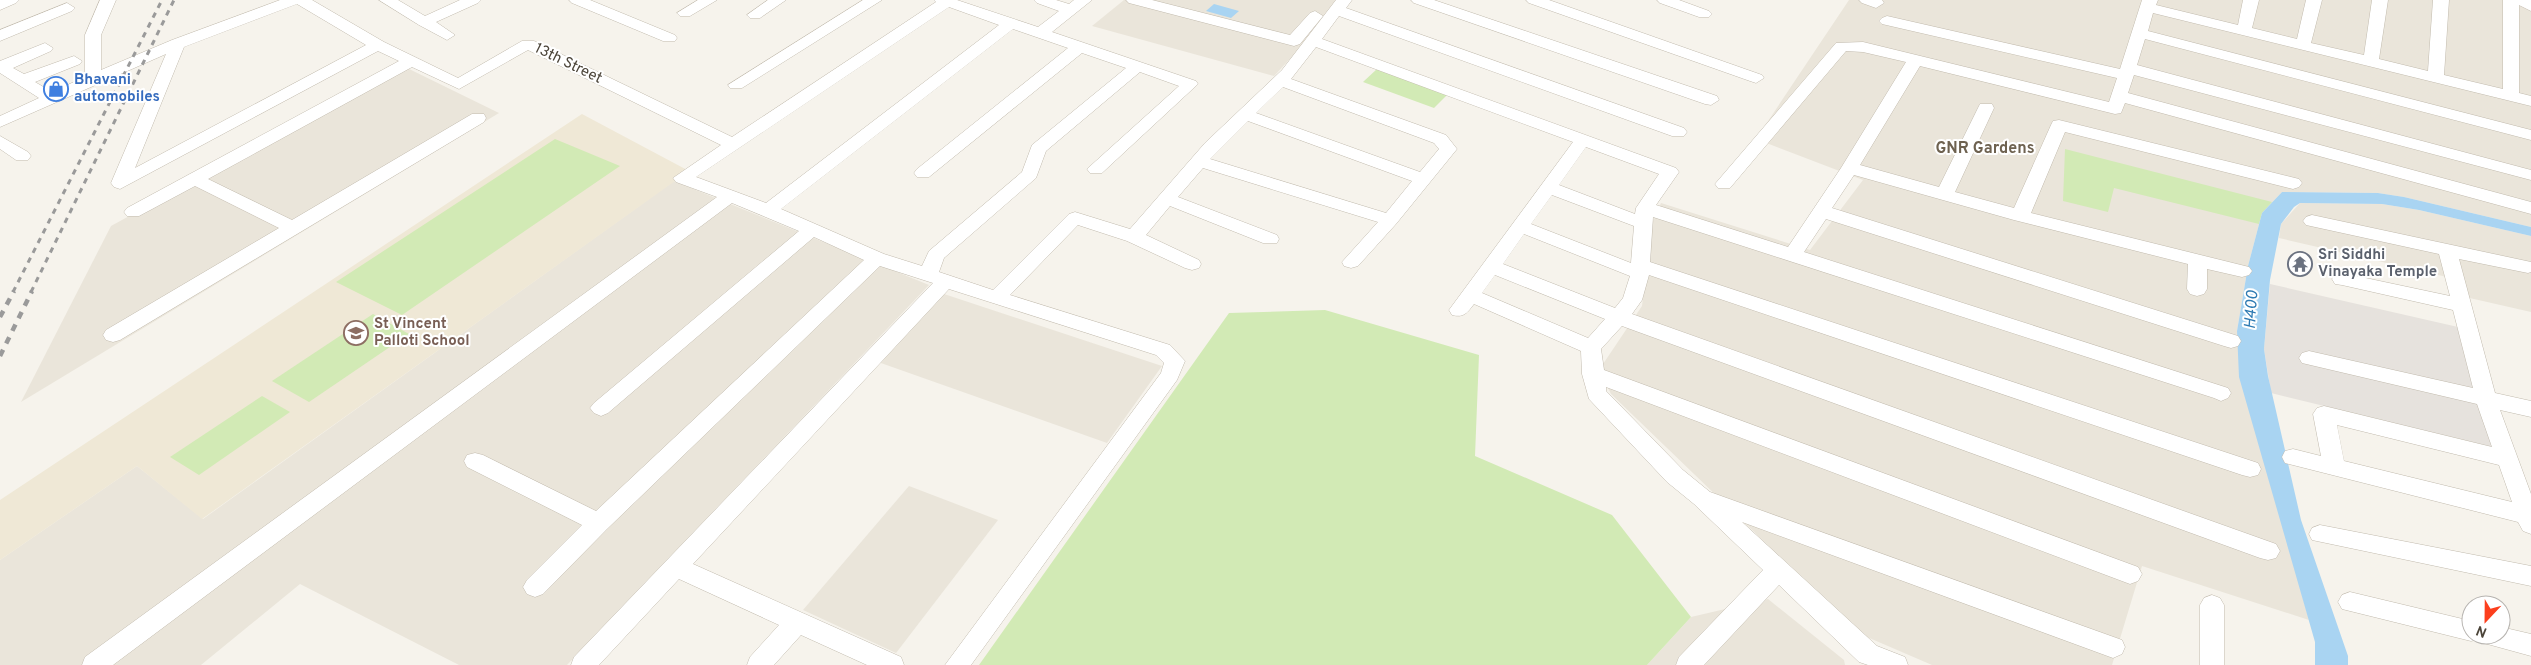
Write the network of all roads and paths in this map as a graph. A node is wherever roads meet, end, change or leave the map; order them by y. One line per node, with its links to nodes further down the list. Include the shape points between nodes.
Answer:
1 (11, 0): 26 (street)
2 (108, 0): 60 (street, via 93,35)
3 (294, 0): 46 (street)
4 (301, 0): 48 (street, 13th Street)
5 (387, 0): 37 (street)
6 (473, 0): 37 (street)
7 (577, 0): 44 (street)
8 (709, 0): 33 (street)
9 (778, 0): 34 (street)
10 (874, 0): 63 (street)
11 (1042, 0): 31 (street)
12 (1084, 0): 31 (street)
13 (1134, 0): 32 (street)
14 (1199, 0): 32 (street)
15 (1419, 0): 67 (street)
16 (1534, 0): 58 (street)
17 (1665, 0): 35 (street)
18 (2250, 0): 39 (street)
19 (2314, 0): 47 (street)
20 (2380, 0): 54 (street)
21 (2441, 0): 59 (street)
22 (2511, 0): 65 (street)
23 (2521, 0): 27 (street)
24 (944, 1): 38 (street); 77 (street)
25 (2149, 4): 30 (street); 40 (street)
26 (0, 5)
27 (2531, 6)
28 (1334, 7): 32 (street, via 1314,16 1294,41); 45 (street); 73 (street)
29 (67, 8): 43 (street)
30 (2181, 8): 39 (street)
31 (1070, 10): 41 (street)
32 (1184, 12)
33 (685, 13)
34 (755, 14)
35 (1704, 14)
36 (1887, 21): 57 (street)
37 (424, 22): 42 (street)
38 (1010, 24): 41 (street); 93 (street)
39 (2244, 31): 47 (street)
40 (2139, 33): 57 (street); 74 (street)
41 (1039, 34): 49 (street)
42 (446, 35)
43 (0, 36)
44 (668, 38)
45 (1314, 41): 61 (street); 75 (street)
46 (178, 43): 48 (street, via 120,183); 60 (street)
47 (2303, 45): 54 (street)
48 (378, 46): 53 (street, 13th Street)
49 (1079, 47): 56 (street); 82 (street)
50 (45, 48): 55 (street)
51 (74, 60): 62 (street)
52 (1915, 60): 64 (street, via 2115,109); 80 (street); 87 (street, via 1863,47 1842,46)
53 (410, 62): 77 (street, 13th Street, via 460,84 528,44); 84 (street)
54 (2371, 62): 59 (street)
55 (0, 66): 62 (street)
56 (1137, 67): 81 (street, via 1190,84); 115 (street, via 1038,149 1030,174 936,255)
57 (2127, 71): 64 (street); 83 (street)
58 (1756, 78)
59 (2436, 78): 65 (street)
60 (93, 79): 66 (street)
61 (1280, 80): 70 (street); 85 (street, via 1440,139 1448,149)
62 (22, 81): 66 (street)
63 (736, 84)
64 (2119, 96): 92 (street)
65 (2511, 96): 68 (street)
66 (51, 99): 72 (street)
67 (1711, 100)
68 (2531, 101)
69 (1986, 108): 89 (street)
70 (1244, 114): 79 (street); 85 (street)
71 (478, 118): 101 (street)
72 (0, 122)
73 (1678, 132)
74 (2531, 135)
75 (1583, 140): 88 (street); 96 (street, via 1670,172)
76 (0, 141): 78 (street)
77 (733, 144): 90 (street, via 682,178)
78 (22, 156)
79 (1200, 161): 91 (street); 98 (street)
80 (1850, 168): 89 (street); 94 (street)
81 (1096, 170)
82 (923, 173)
83 (2531, 175)
84 (195, 179): 95 (street); 101 (street)
85 (1422, 179): 98 (street)
86 (2293, 183): 97 (street, via 2059,125)
87 (1724, 184)
88 (1548, 187): 96 (street); 100 (street)
89 (1944, 195): 97 (street)
90 (730, 196): 93 (street); 153 (street)
91 (1168, 198): 103 (street); 104 (street, via 1216,220)
92 (2531, 208)
93 (768, 210): 102 (street)
94 (1821, 211): 106 (street); 122 (street)
95 (133, 212)
96 (1644, 215): 106 (street); 113 (street)
97 (2020, 216): 108 (street)
98 (1390, 220): 109 (street)
99 (2312, 221): 105 (street)
100 (1520, 226): 111 (street); 113 (street)
101 (293, 228): 121 (street)
102 (812, 229): 107 (street); 128 (street)
103 (1134, 237): 110 (street); 118 (street, via 1075,218)
104 (1270, 239)
105 (2448, 251): 112 (street); 119 (street)
106 (1792, 256): 126 (street)
107 (877, 258): 115 (street); 137 (street)
108 (2198, 259): 114 (street); 117 (street)
109 (1351, 262)
110 (1192, 264)
111 (1490, 266): 120 (street); 123 (street, via 1464,302)
112 (2528, 267)
113 (1640, 269): 120 (street, via 1632,300); 134 (street)
114 (2242, 271)
115 (938, 277): 118 (street); 140 (street)
116 (2342, 279): 119 (street)
117 (2197, 288)
118 (996, 298): 157 (street, via 1163,350 1175,361 1170,375)
119 (2462, 305): 127 (street)
120 (1619, 317): 123 (street); 139 (street)
121 (113, 334)
122 (2231, 341)
123 (1591, 347): 125 (street)
124 (2309, 358): 127 (street)
125 (1592, 374): 135 (street, via 1596,394 1675,476); 142 (street)
126 (2221, 393)
127 (2486, 399): 129 (street); 131 (street)
128 (601, 408)
129 (2531, 409)
130 (2293, 457): 133 (street)
131 (2507, 459): 133 (street, via 2324,414); 136 (street)
132 (475, 461): 137 (street)
133 (2334, 467): 136 (street)
134 (2250, 470)
135 (1702, 498): 141 (street); 151 (street)
136 (2529, 520)
137 (599, 523): 144 (street)
138 (2320, 534): 143 (street)
139 (2268, 551)
140 (675, 566): 147 (street); 154 (street)
141 (1778, 570): 152 (street); 158 (street)
142 (2130, 574)
143 (2531, 576)
144 (535, 587)
145 (2350, 602): 148 (street)
146 (2212, 605): 160 (street)
147 (797, 622): 155 (street); 156 (street)
148 (2461, 629)
149 (2511, 640): 150 (street)
150 (2531, 645)
151 (2113, 648)
152 (1866, 661): 159 (street)
153 (94, 665)
154 (582, 665)
155 (759, 665)
156 (892, 665)
157 (957, 665)
158 (1688, 665)
159 (1896, 665)
160 (2212, 665)

